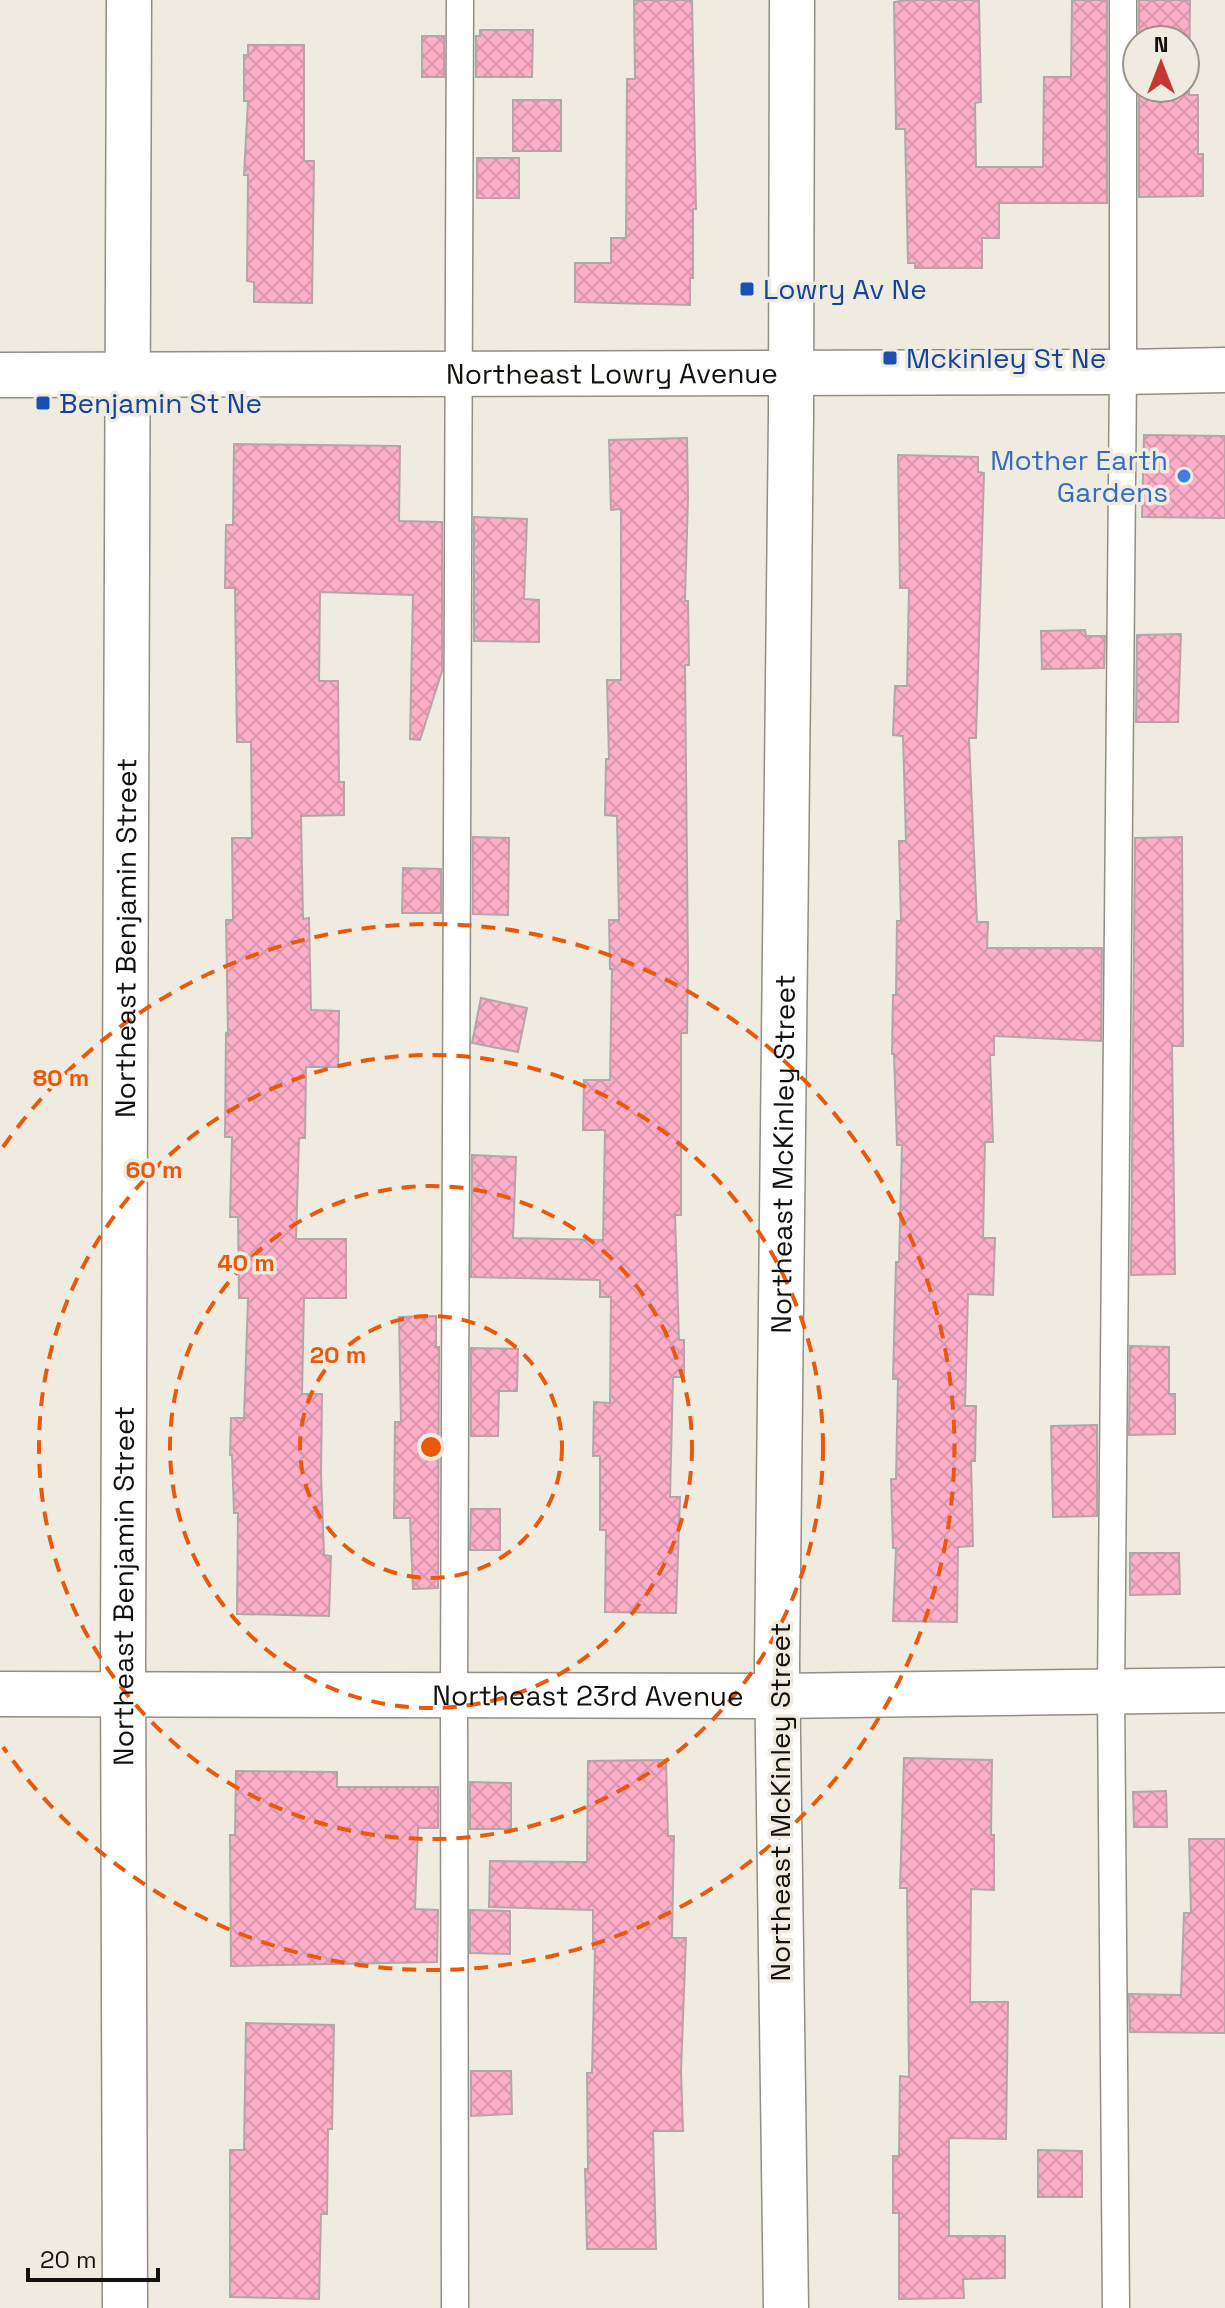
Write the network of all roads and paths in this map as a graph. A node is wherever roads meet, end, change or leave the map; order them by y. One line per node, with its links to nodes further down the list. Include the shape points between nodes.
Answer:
1 (129, 0): 7 (street, Northeast Benjamin Street)
2 (460, 0): 8 (lane)
3 (792, 0): 9 (street, Northeast McKinley Street)
4 (1123, 0): 6 (lane)
5 (1225, 370): 6 (street, Northeast Lowry Avenue)
6 (1123, 372): 9 (street, Northeast Lowry Avenue); 12 (lane)
7 (129, 374): 8 (street, Northeast Lowry Avenue); 10 (street, Northeast Lowry Avenue); 14 (street, Northeast Benjamin Street)
8 (459, 374): 9 (street, Northeast Lowry Avenue); 15 (lane)
9 (791, 374): 16 (street, Northeast McKinley Street)
10 (0, 375)
11 (1225, 1690): 12 (street, Northeast 23rd Avenue)
12 (1111, 1691): 16 (street, Northeast 23rd Avenue); 20 (lane)
13 (0, 1694): 14 (street, Northeast 23rd Avenue)
14 (123, 1694): 15 (street, Northeast 23rd Avenue); 17 (street, Northeast Benjamin Street)
15 (454, 1694): 16 (street, Northeast 23rd Avenue); 18 (lane)
16 (777, 1696): 19 (street, Northeast McKinley Street)
17 (125, 2308)
18 (455, 2308)
19 (786, 2308)
20 (1116, 2308)

